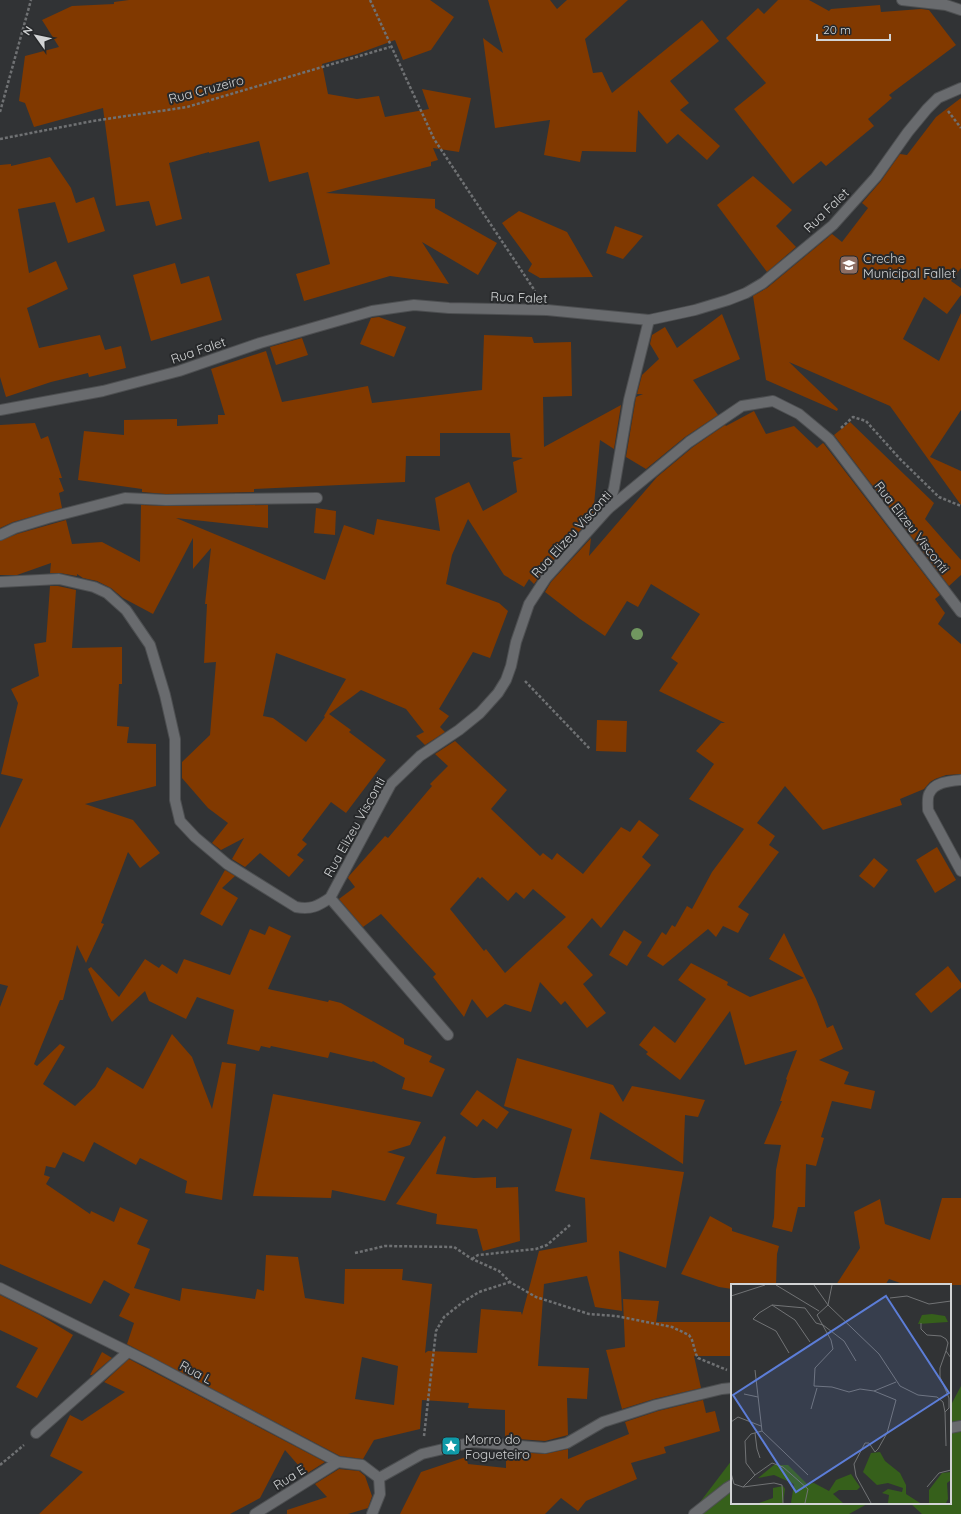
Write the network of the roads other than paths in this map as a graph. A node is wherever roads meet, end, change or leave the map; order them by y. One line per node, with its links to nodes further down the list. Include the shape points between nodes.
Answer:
1 (902, 0): 2 (street, via 946,5)
2 (961, 10)
3 (961, 88): 4 (street, Rua Falet, via 938,98 908,132 876,177 834,225 763,283 728,300)
4 (649, 320): 5 (street, Rua Falet, via 547,310 414,306 372,311 260,342 179,371 103,391); 7 (street, via 629,400 614,488)
5 (0, 410)
6 (317, 498): 8 (street, via 125,498 48,518)
7 (608, 508): 10 (street, Rua Elizeu Visconti, via 689,442 742,406 773,401 799,414 829,439); 13 (street, Rua Elizeu Visconti, via 546,578 529,604 511,666 498,693 480,713 420,756 391,784)
8 (0, 535)
9 (0, 582): 13 (street, Rua Elizeu Visconti, via 59,579 94,587 107,593 126,610 150,645 165,695 175,739 175,800 180,821 227,864 296,907 306,909)
10 (961, 612)
11 (961, 780): 12 (street, via 948,781 933,788 929,794 928,810)
12 (961, 871)
13 (330, 898): 14 (street)
14 (448, 1035)
15 (0, 1288): 16 (street, Rua L)
16 (128, 1352): 20 (street); 21 (street, Rua L)
17 (731, 1388): 22 (street, via 656,1405 603,1422 567,1443 545,1448 473,1442 422,1454)
18 (961, 1426): 19 (street)
19 (951, 1428)
20 (36, 1433)
21 (338, 1462): 22 (street, Rua L, via 362,1465); 24 (street, Rua E)
22 (379, 1478): 25 (street, via 380,1494)
23 (731, 1486): 26 (street)
24 (255, 1514)
25 (372, 1514)
26 (694, 1514)

